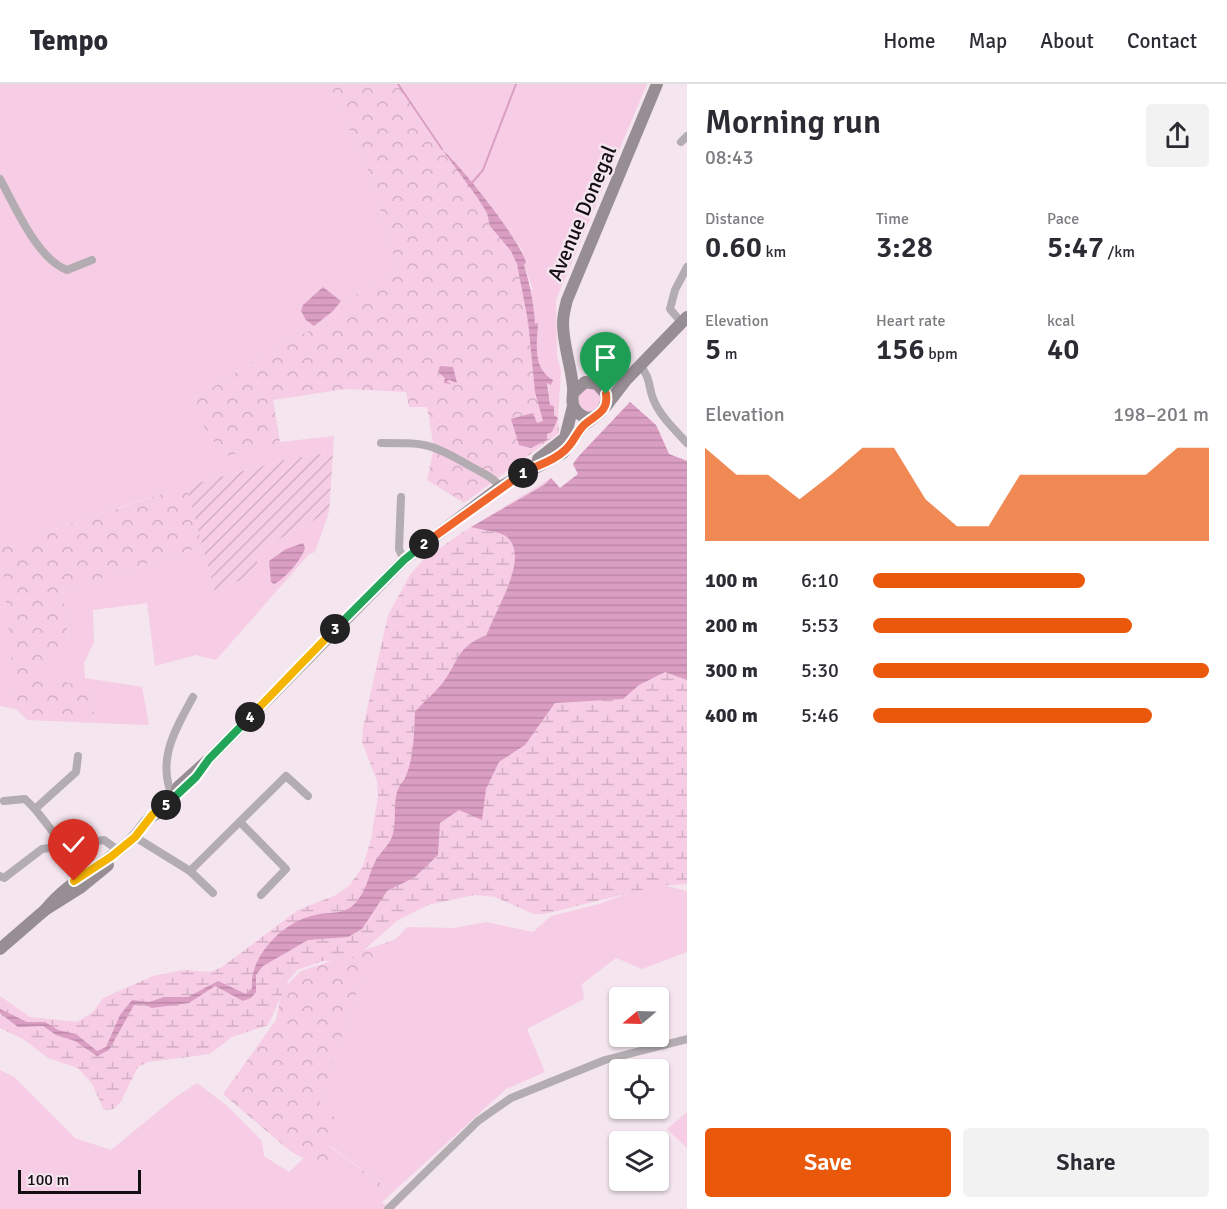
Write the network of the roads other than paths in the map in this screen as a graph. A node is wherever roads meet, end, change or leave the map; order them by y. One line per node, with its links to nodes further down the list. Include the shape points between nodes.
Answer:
1 (657, 84): 6 (main road, Avenue Donegal, via 567,300 564,338)
2 (0, 179): 3 (street, via 55,266 67,270)
3 (92, 260)
4 (687, 267): 5 (street, via 670,309)
5 (684, 319): 7 (main road)
6 (570, 361): 9 (main road); 10 (main road, Avenue Donegal)
7 (640, 366): 8 (main road); 15 (street, via 649,377 654,401)
8 (626, 380): 9 (main road, via 606,385); 12 (main road)
9 (595, 383): 10 (main road, via 585,382); 12 (main road, via 606,394)
10 (574, 392): 11 (main road)
11 (573, 406): 13 (main road, via 580,414); 16 (main road, via 565,438)
12 (606, 407): 13 (main road)
13 (596, 416): 16 (main road, via 583,426 563,453 535,470)
14 (381, 443): 17 (street, via 414,443 442,449 489,476)
15 (687, 443)
16 (528, 470): 17 (main road)
17 (500, 487): 19 (main road)
18 (401, 497): 19 (street, via 399,549)
19 (404, 560): 22 (main road)
20 (193, 697): 22 (street, via 169,740 166,783)
21 (78, 756): 25 (street, via 76,772)
22 (174, 796): 27 (main road, via 157,819)
23 (308, 796): 26 (street, via 286,776)
24 (4, 801): 25 (street, via 25,799)
25 (35, 809): 28 (street)
26 (240, 822): 30 (street); 33 (street, via 286,869)
27 (137, 835): 29 (main road); 30 (street)
28 (64, 846): 29 (street, via 104,840); 31 (street, via 42,849 4,878)
29 (116, 854): 34 (main road, via 109,864 45,910)
30 (190, 871): 32 (street)
31 (0, 876)
32 (213, 892)
33 (261, 895)
34 (0, 949)
35 (687, 1039): 36 (street, via 605,1060 511,1098 478,1120)
36 (388, 1209)

